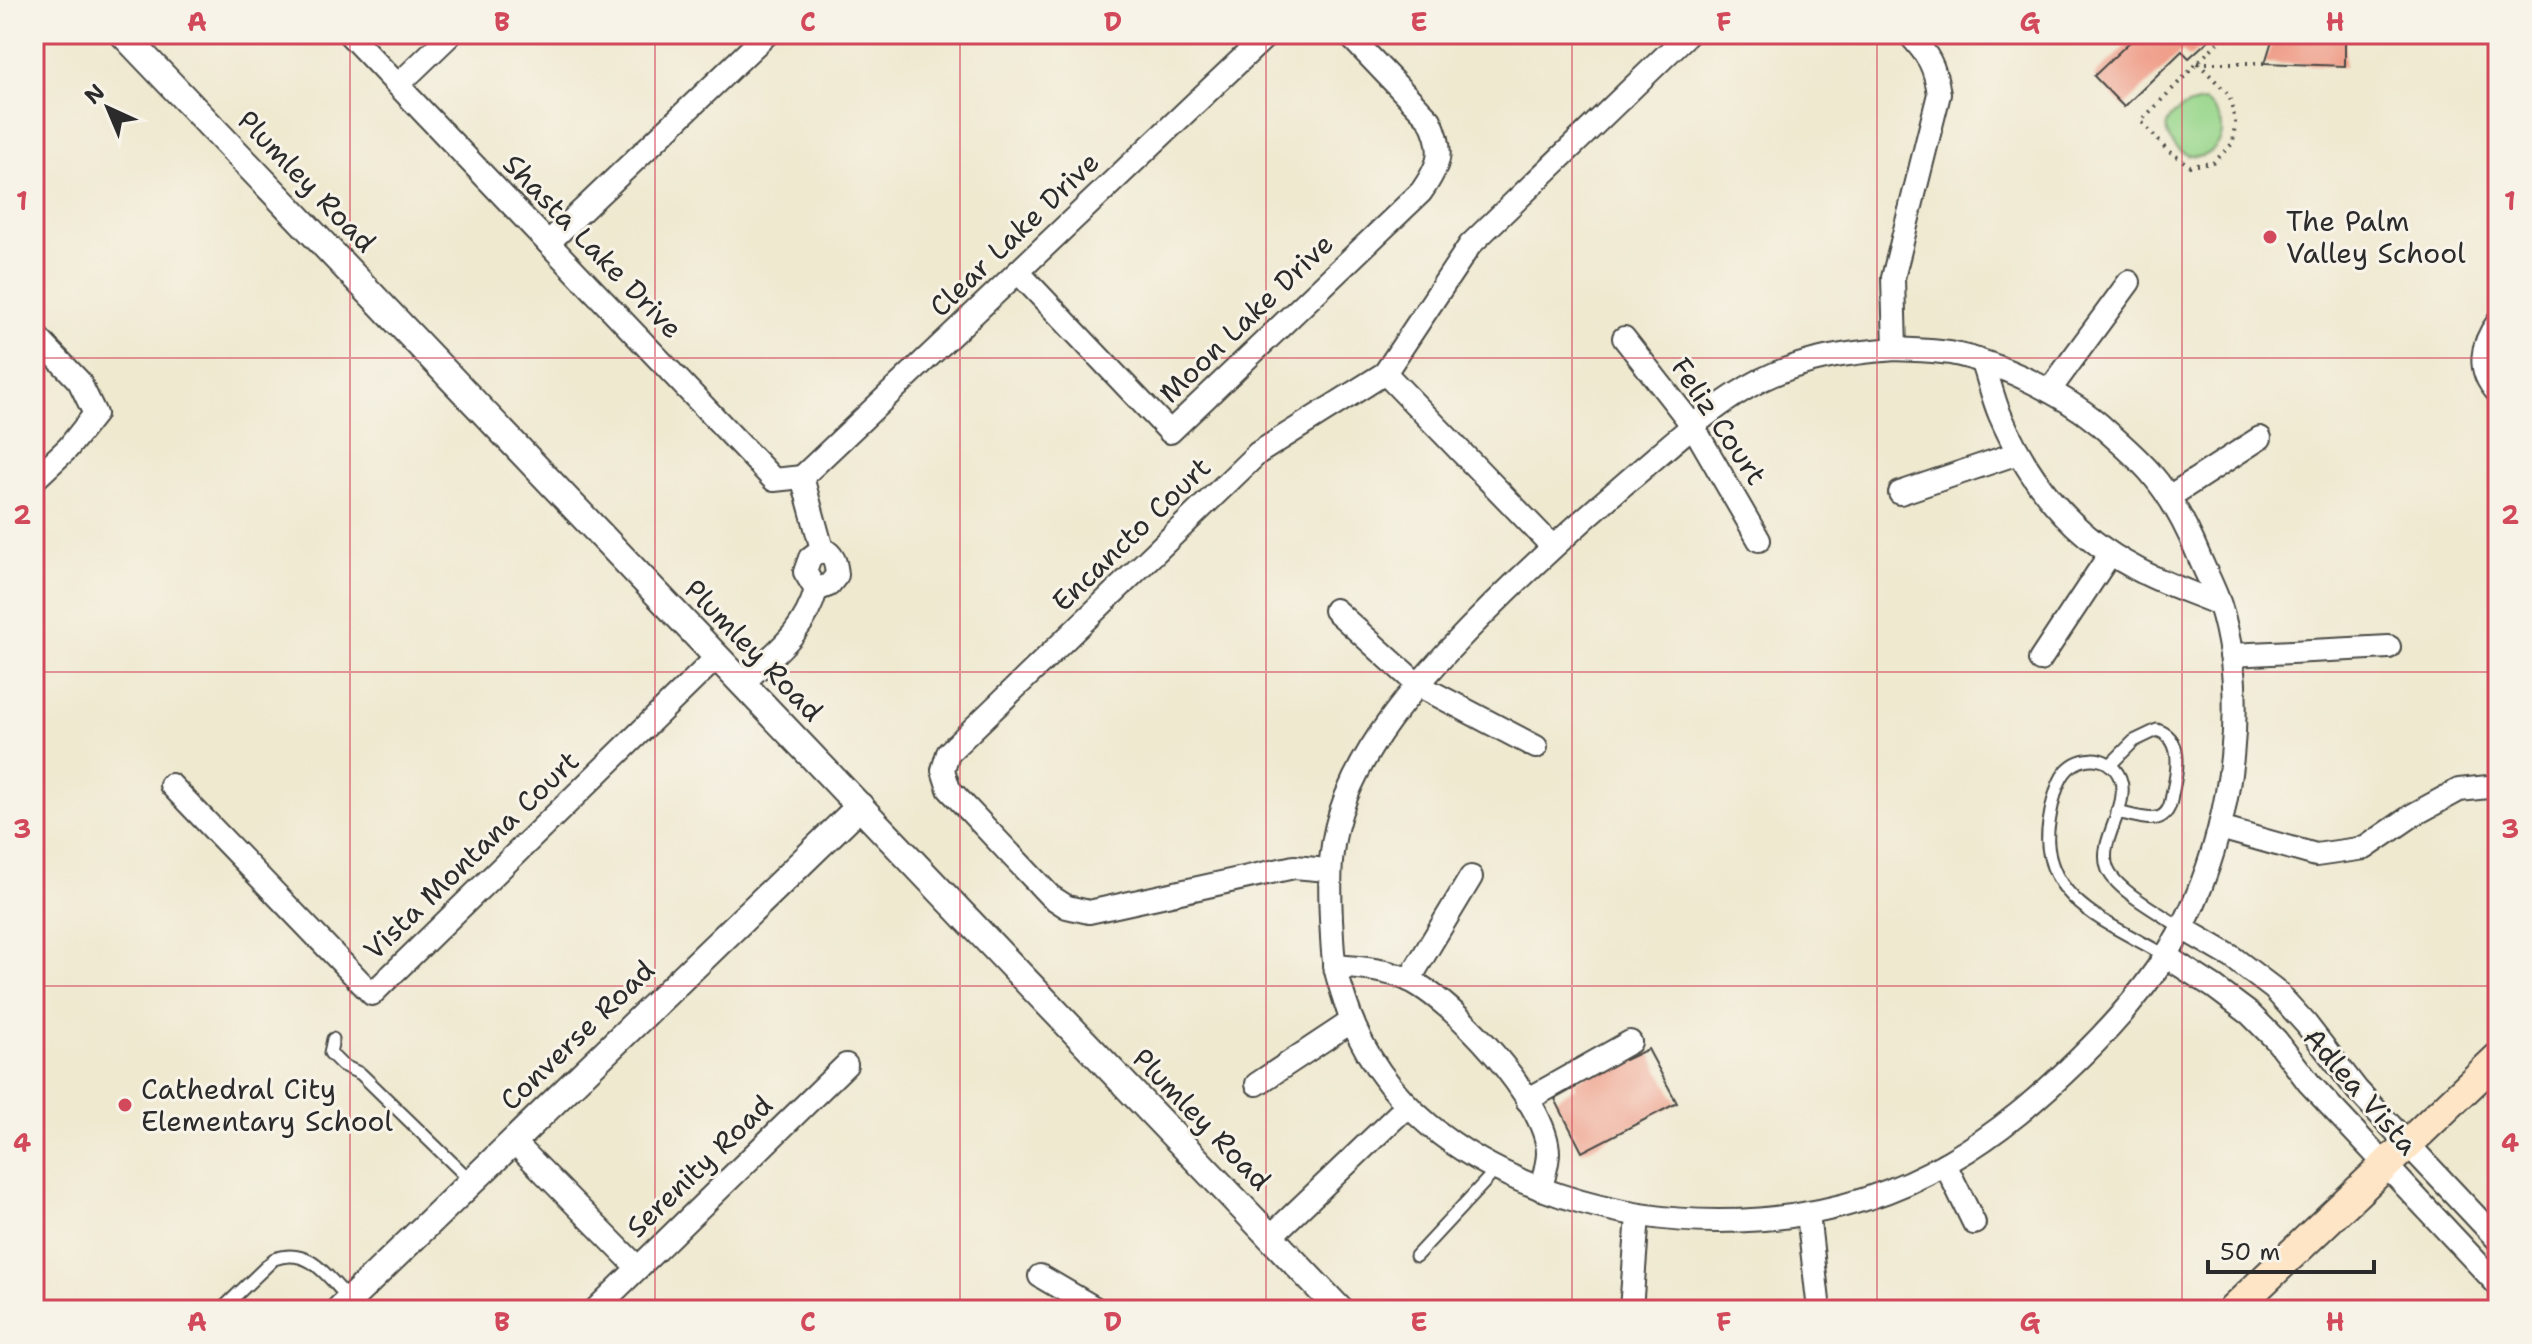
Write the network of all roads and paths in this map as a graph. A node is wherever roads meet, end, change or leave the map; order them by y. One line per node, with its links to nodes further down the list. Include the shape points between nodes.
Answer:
1 (123, 34): 38 (street, Plumley Road)
2 (349, 34): 12 (street, Shasta Lake Drive)
3 (451, 34): 12 (street)
4 (767, 34): 13 (street)
5 (1268, 34): 14 (street, Clear Lake Drive)
6 (1348, 34): 14 (street, Moon Lake Drive, via 1430,120 1440,152 1435,172 1421,192 1170,432)
7 (1688, 34): 21 (street, Encancto Court, via 1470,245)
8 (1909, 34): 19 (street, via 1927,54 1939,94 1893,278)
9 (2226, 34): 10 (path)
10 (2198, 63): 10 (path, via 2141,121 2190,166 2213,163 2233,143 2235,122 2230,96); 11 (path)
11 (2265, 63)
12 (398, 85): 13 (street, Shasta Lake Drive)
13 (548, 243): 27 (street, Shasta Lake Drive, via 774,480)
14 (1018, 272): 27 (street, Clear Lake Drive)
15 (2129, 282): 22 (street)
16 (2498, 322): 23 (street, via 2485,341 2483,363)
17 (34, 334): 28 (street, via 79,381 95,414)
18 (1624, 338): 24 (street, Feliz Court)
19 (1895, 349): 20 (street, via 1952,354); 24 (street, via 1835,354 1792,366 1744,390)
20 (1983, 363): 22 (street); 26 (street)
21 (1385, 373): 32 (street); 49 (street, Encancto Court, via 1258,453 948,753 943,770 949,789 1050,896 1067,907 1089,912 1294,867)
22 (2049, 391): 30 (street, via 2118,440)
23 (2498, 393)
24 (1693, 426): 31 (street, Feliz Court); 32 (street)
25 (2260, 438): 30 (street)
26 (2018, 453): 29 (street); 33 (street, via 2048,497)
27 (802, 477): 40 (street, via 822,549 830,552 837,575 816,590 799,629)
28 (34, 480)
29 (1900, 493)
30 (2169, 497): 34 (street)
31 (1759, 540)
32 (1552, 546): 41 (street)
33 (2110, 554): 34 (street); 39 (street)
34 (2219, 604): 37 (street)
35 (1335, 610): 41 (street)
36 (2389, 647): 37 (street)
37 (2231, 655): 48 (street, via 2232,750)
38 (717, 657): 40 (street, Plumley Road); 44 (street, Vista Montana Court, via 372,994)
39 (2040, 660)
40 (742, 684): 46 (street, Plumley Road)
41 (1418, 685): 42 (street); 49 (street, via 1360,767 1334,835)
42 (1536, 747)
43 (2110, 765): 47 (lane, via 2121,780); 47 (lane, via 2134,741 2157,730 2177,750 2166,813 2156,819); 52 (lane, via 2094,758 2082,761 2062,778 2048,829 2048,850 2065,889 2083,907)
44 (171, 785)
45 (2498, 786): 48 (street, via 2459,790 2365,848 2316,855)
46 (860, 806): 63 (street, Converse Road); 73 (street, Plumley Road)
47 (2117, 812): 51 (lane, via 2106,854 2111,876)
48 (2220, 828): 51 (street)
49 (1328, 870): 53 (street)
50 (1471, 877): 54 (street)
51 (2182, 928): 52 (street); 64 (street, Adlea Vista, via 2274,989)
52 (2164, 955): 65 (street, via 2132,1001 2039,1097); 66 (street, Adlea Vista, via 2250,1014)
53 (1334, 966): 54 (street, via 1382,970); 55 (street)
54 (1409, 980): 61 (street, via 1474,1031)
55 (1352, 1021): 60 (street); 62 (street, via 1377,1068)
56 (333, 1039): 68 (lane, via 330,1053 361,1074)
57 (1630, 1042): 61 (street)
58 (2498, 1058): 64 (main road)
59 (846, 1065): 76 (street, Serenity Road)
60 (1257, 1084)
61 (1527, 1100): 69 (street, via 1548,1152)
62 (1407, 1106): 67 (street, via 1442,1137); 73 (street)
63 (513, 1141): 68 (street, Converse Road); 76 (street)
64 (2409, 1145): 66 (main road); 74 (street, Adlea Vista)
65 (1945, 1164): 70 (street, via 1900,1186); 72 (street)
66 (2387, 1165): 78 (street, Adlea Vista); 86 (main road)
67 (1495, 1171): 69 (street); 75 (lane)
68 (471, 1181): 79 (street, Converse Road)
69 (1541, 1189): 71 (street)
70 (1808, 1214): 71 (street, via 1742,1220); 85 (street)
71 (1638, 1215): 84 (street)
72 (1974, 1223)
73 (1270, 1237): 83 (street, Plumley Road)
74 (2498, 1240)
75 (1416, 1256)
76 (638, 1268): 81 (street, Serenity Road)
77 (1040, 1276): 82 (street)
78 (2498, 1285)
79 (344, 1305): 80 (lane, via 315,1264 285,1255 274,1259)
80 (221, 1310)
81 (595, 1310)
82 (1098, 1310)
83 (1340, 1310)
84 (1631, 1310)
85 (1819, 1310)
86 (2233, 1310)

